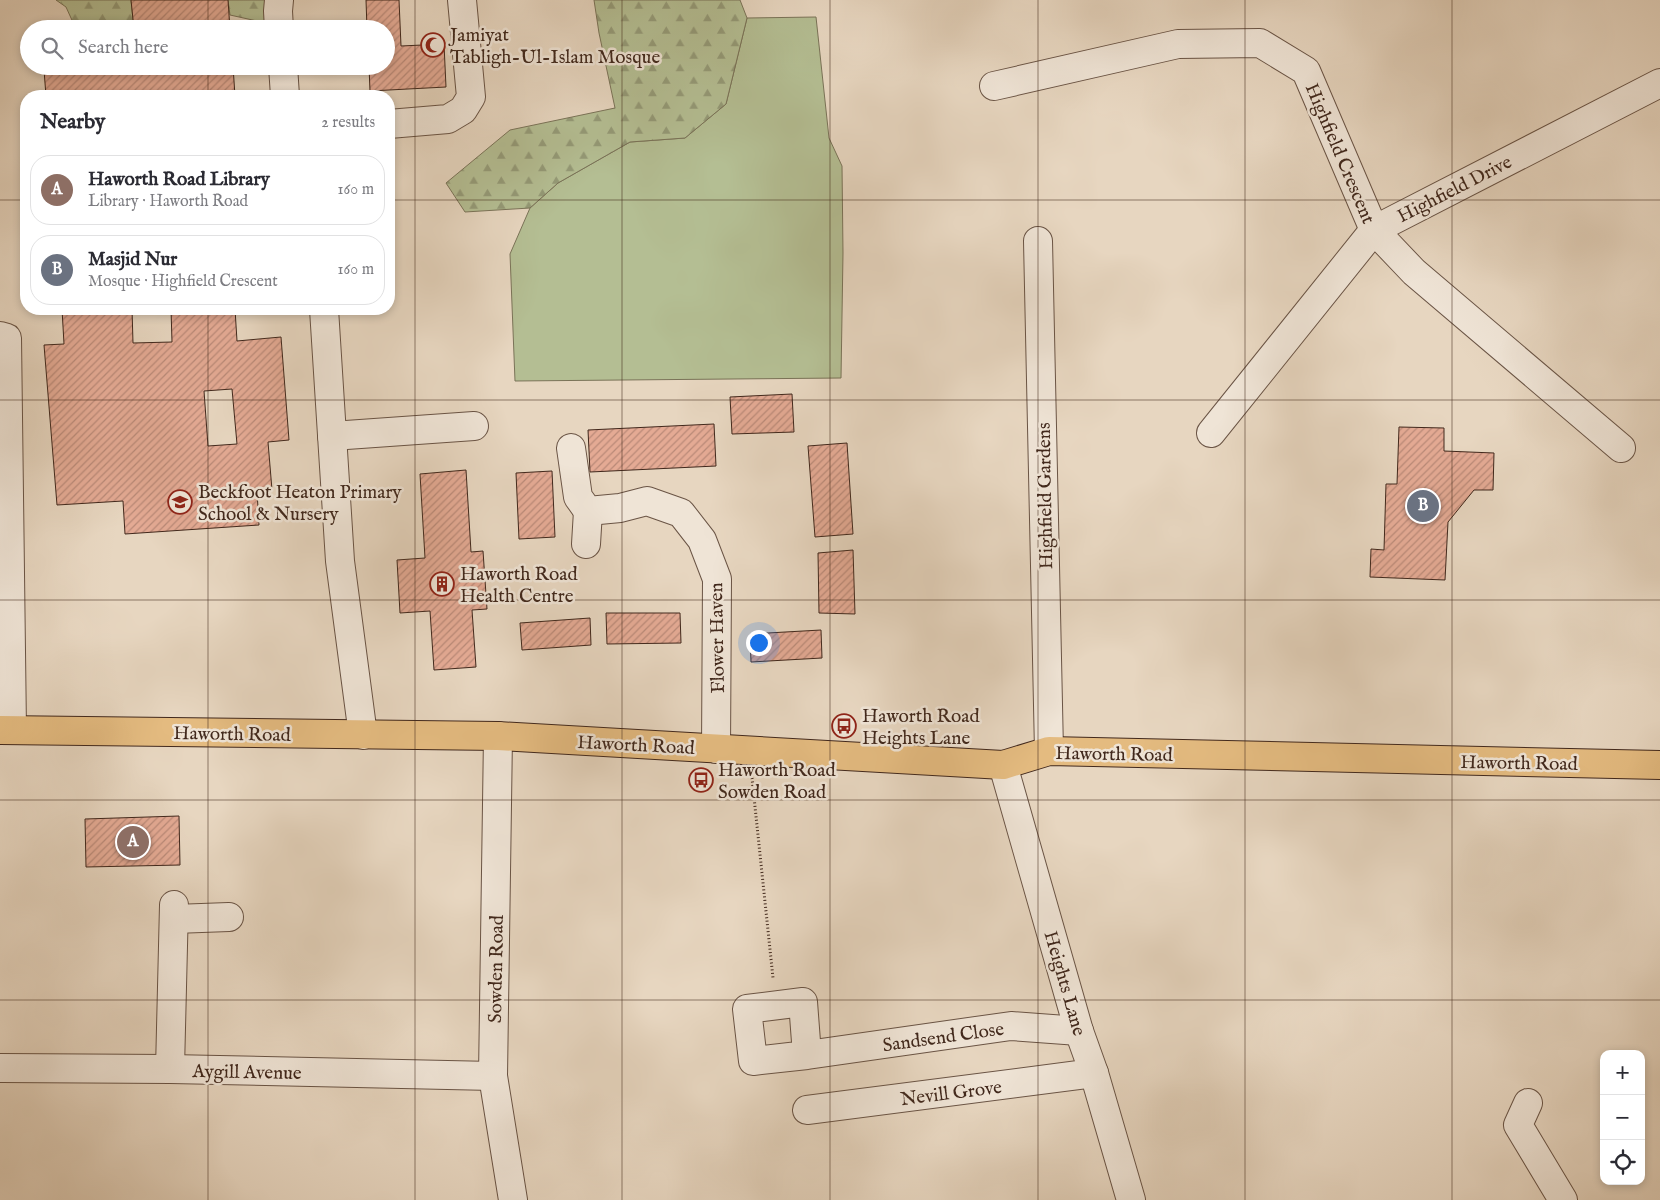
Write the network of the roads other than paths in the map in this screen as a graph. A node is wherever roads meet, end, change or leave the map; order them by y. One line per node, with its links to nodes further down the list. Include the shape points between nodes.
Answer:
1 (279, 0): 3 (street)
2 (462, 0): 8 (street, via 471,97 463,110 448,119)
3 (278, 20)
4 (284, 75): 7 (street)
5 (1660, 83): 9 (street, Highfield Drive)
6 (994, 86): 9 (street, Highfield Crescent, via 1178,44 1260,43 1306,71)
7 (285, 90)
8 (395, 123)
9 (1374, 230): 14 (street, Highfield Drive); 17 (street, Highfield Crescent, via 1414,272)
10 (1038, 241): 24 (street, Highfield Gardens)
11 (324, 315): 15 (street)
12 (0, 336): 20 (street, via 7,338)
13 (474, 426): 15 (street)
14 (1211, 433)
15 (332, 436): 21 (street, via 340,561)
16 (570, 448): 18 (street, via 578,497)
17 (1620, 448)
18 (588, 511): 19 (street); 23 (street, Flower Haven, via 647,501 681,513 702,540 717,579)
19 (586, 544)
20 (6, 730): 21 (main road, Haworth Road)
21 (363, 735): 22 (main road, Haworth Road)
22 (498, 736): 23 (main road, Haworth Road); 33 (street, Sowden Road)
23 (716, 749): 25 (main road, Haworth Road)
24 (1049, 751): 25 (main road, Haworth Road); 26 (main road, Haworth Road)
25 (1003, 764): 28 (street, Heights Lane)
26 (1660, 766)
27 (229, 917): 31 (street, via 174,912)
28 (1080, 1031): 29 (street, Sandsend Close, via 1011,1026); 32 (street, Heights Lane)
29 (808, 1055): 29 (street, Sandsend Close, via 754,1060 747,1009 803,1002)
30 (1, 1068): 31 (street, Aygill Avenue)
31 (170, 1069): 33 (street, Aygill Avenue)
32 (1094, 1073): 35 (street, Nevill Grove); 37 (street, Heights Lane)
33 (493, 1076): 36 (street, Sowden Road)
34 (1528, 1104): 38 (street, via 1518,1125)
35 (807, 1110)
36 (513, 1200)
37 (1132, 1200)
38 (1563, 1200)

